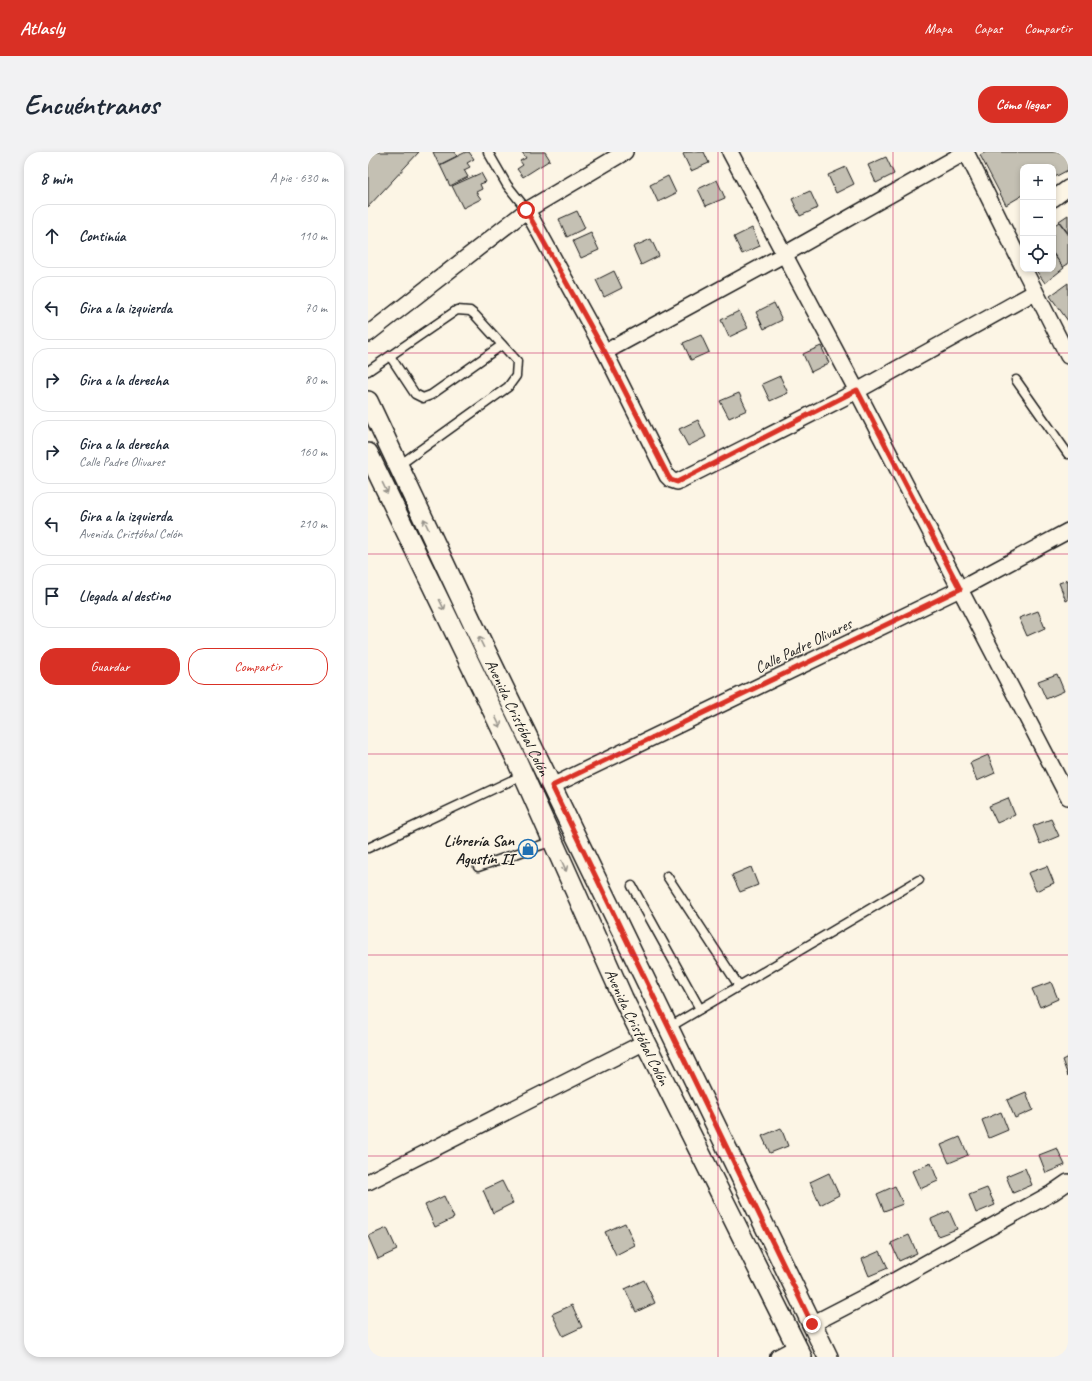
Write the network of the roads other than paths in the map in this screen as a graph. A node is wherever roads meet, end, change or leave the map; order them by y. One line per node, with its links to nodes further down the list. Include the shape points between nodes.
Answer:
1 (488, 152): 7 (lane, via 507,185)
2 (625, 152): 7 (street)
3 (730, 152): 8 (street)
4 (966, 152): 8 (street); 9 (street)
5 (1068, 188): 6 (street)
6 (1056, 197)
7 (526, 210): 12 (street); 14 (street)
8 (785, 254): 14 (street); 19 (street)
9 (1020, 260)
10 (1026, 272): 11 (street)
11 (1036, 292): 16 (street); 19 (street)
12 (368, 334)
13 (502, 345): 15 (lane, via 470,311 456,310); 15 (lane, via 432,395 422,398 415,394); 23 (lane, via 517,361 516,376 508,386)
14 (605, 352): 19 (street, via 668,476 677,482)
15 (390, 356): 17 (lane)
16 (1068, 356)
17 (368, 371)
18 (1016, 380): 22 (lane)
19 (857, 390): 25 (street)
20 (368, 401): 23 (street, Avenida Cristóbal Colón)
21 (368, 453): 26 (street, Avenida Cristóbal Colón, one-way to 26)
22 (1068, 454)
23 (398, 466): 27 (street, Avenida Cristóbal Colón, one-way to 23)
24 (1068, 531): 25 (street, Calle Padre Olivares)
25 (960, 589): 27 (street, Calle Padre Olivares); 28 (street)
26 (523, 775): 29 (street, Avenida Cristóbal Colón); 30 (lane)
27 (552, 786): 37 (street, Avenida Cristóbal Colón)
28 (1068, 797)
29 (553, 841): 31 (lane); 38 (street, Avenida Cristóbal Colón, one-way to 38)
30 (368, 848)
31 (478, 867)
32 (667, 876): 35 (lane)
33 (919, 880): 35 (lane)
34 (632, 886): 36 (lane)
35 (739, 986): 36 (lane)
36 (700, 1009): 37 (lane)
37 (668, 1028): 41 (street, Avenida Cristóbal Colón)
38 (645, 1042): 39 (street); 42 (street, Avenida Cristóbal Colón)
39 (368, 1182)
40 (1068, 1182): 41 (street, via 874,1292)
41 (812, 1324): 44 (street, Avenida Cristóbal Colón)
42 (800, 1352): 43 (street)
43 (778, 1357)
44 (828, 1357)

